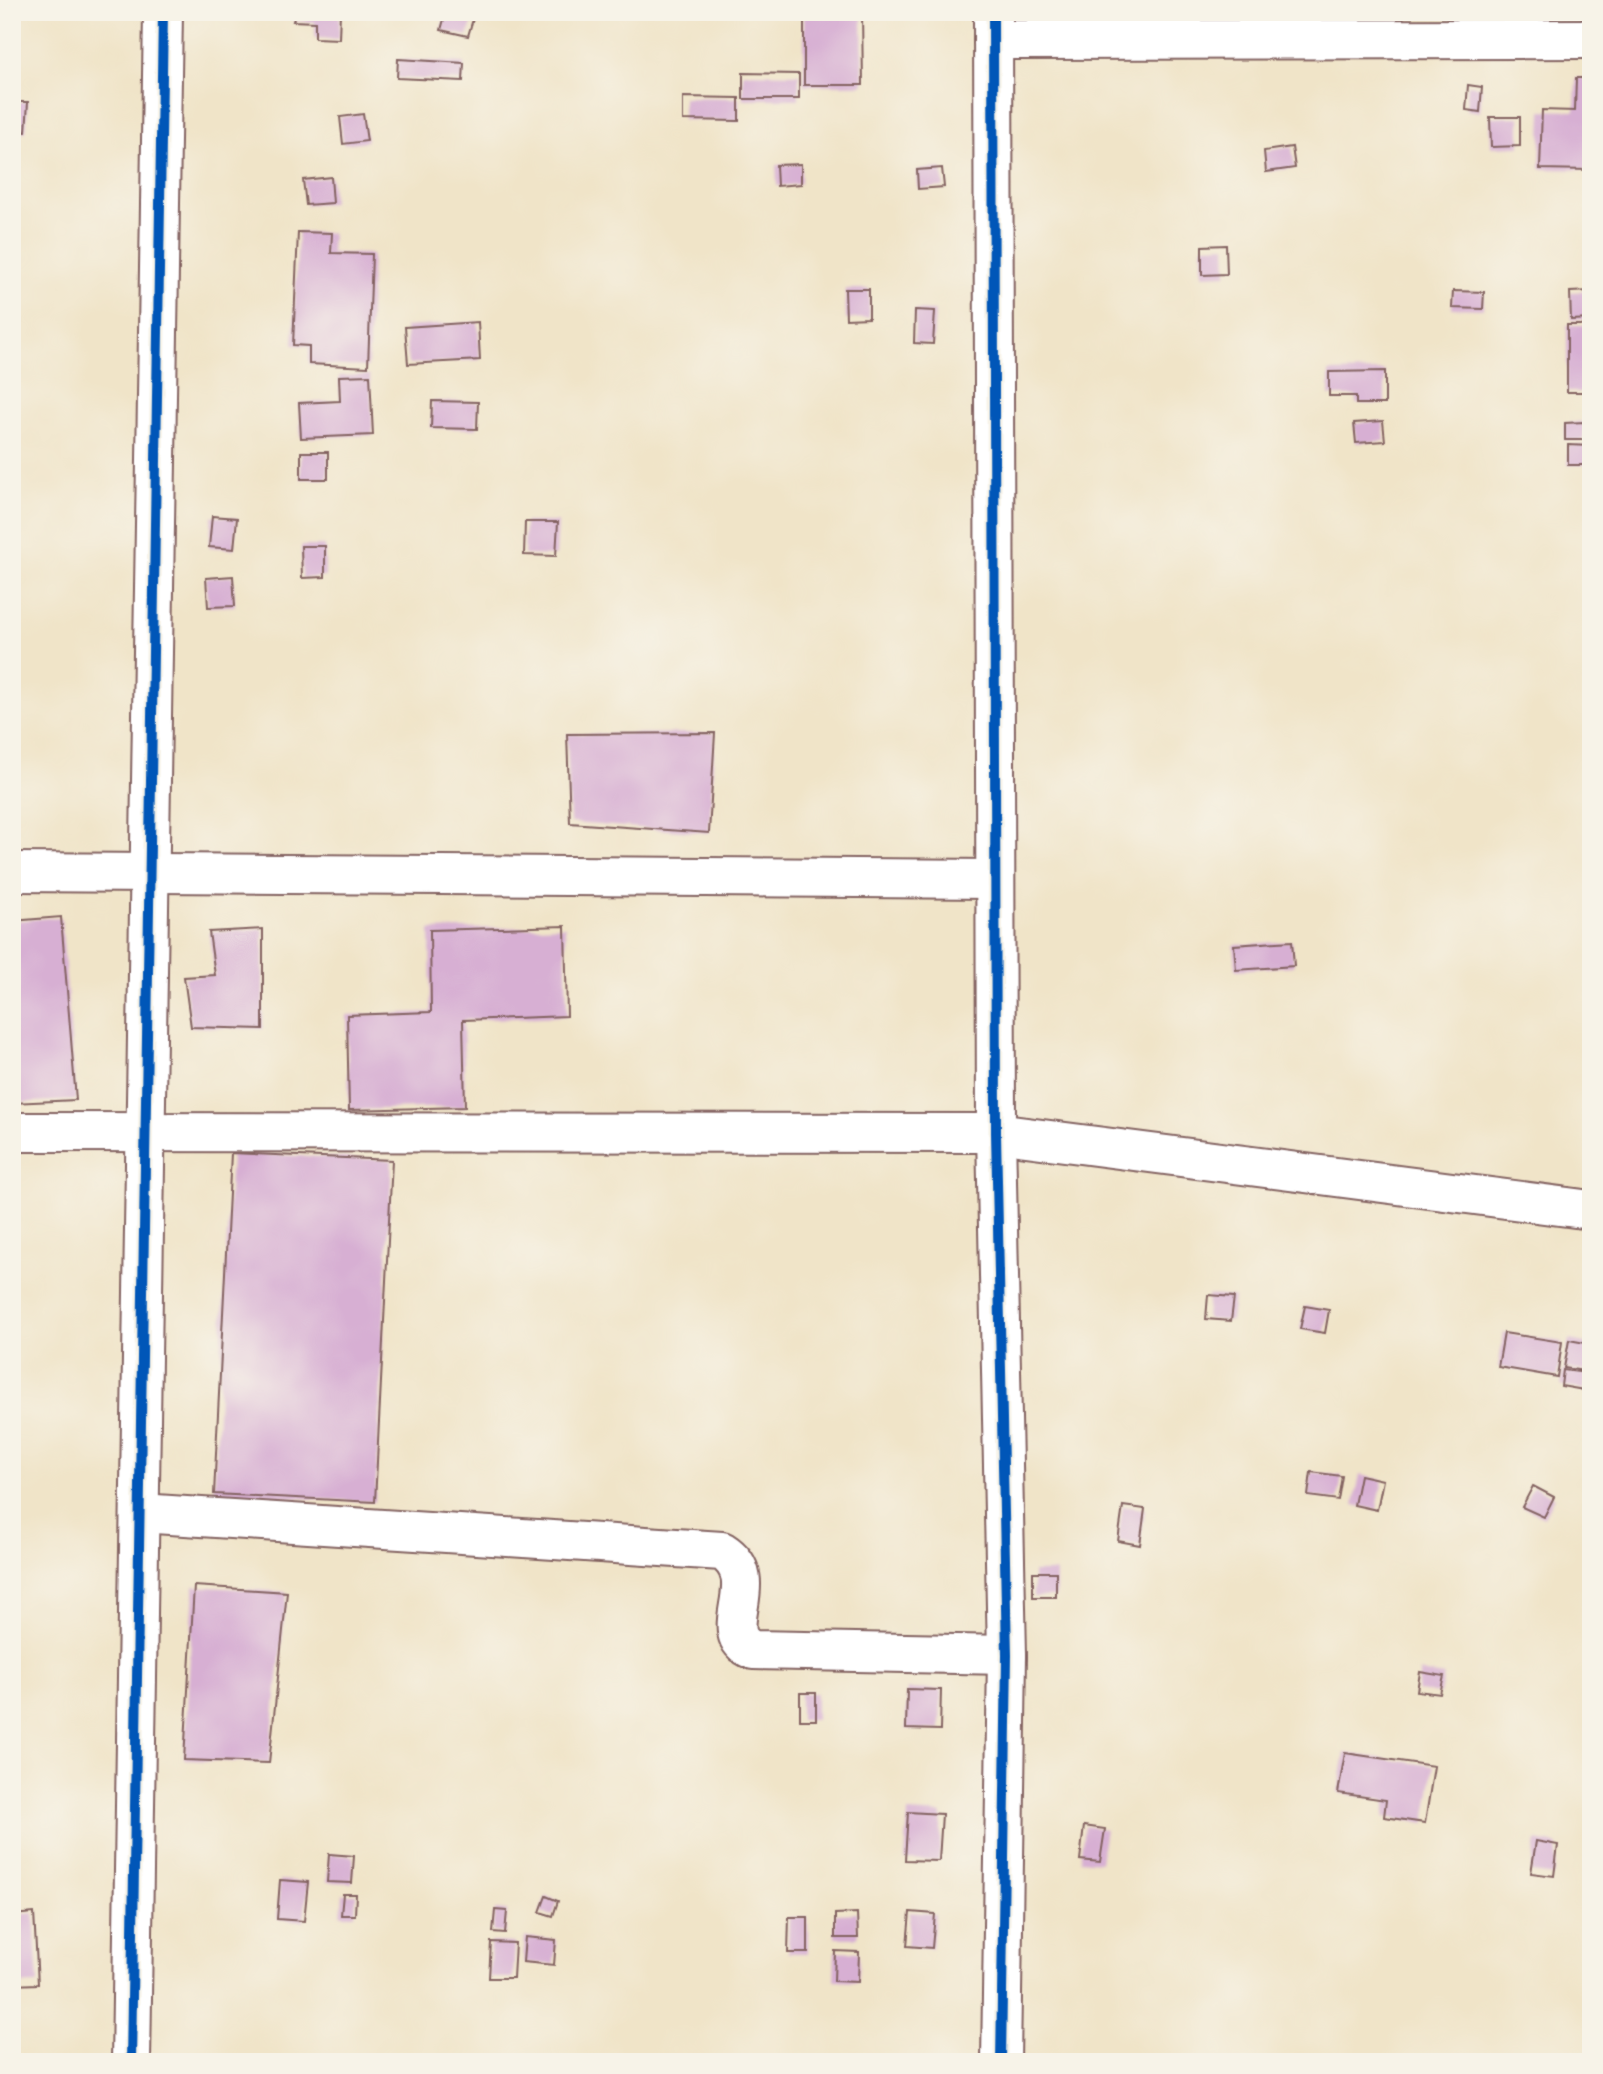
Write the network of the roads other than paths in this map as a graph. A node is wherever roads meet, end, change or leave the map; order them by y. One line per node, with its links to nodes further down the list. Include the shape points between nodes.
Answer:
1 (163, 12): 6 (street)
2 (993, 26): 3 (street); 7 (street)
3 (1243, 26): 4 (street)
4 (1591, 39)
5 (12, 872): 6 (street)
6 (148, 872): 7 (street); 9 (street)
7 (995, 879): 10 (street)
8 (12, 1132): 9 (street)
9 (144, 1133): 10 (street); 12 (street)
10 (996, 1133): 11 (street); 13 (street)
11 (1591, 1210)
12 (140, 1513): 13 (street, via 722,1551 740,1568 737,1638 753,1650); 14 (street)
13 (1007, 1655): 15 (street)
14 (131, 2062)
15 (1001, 2062)

